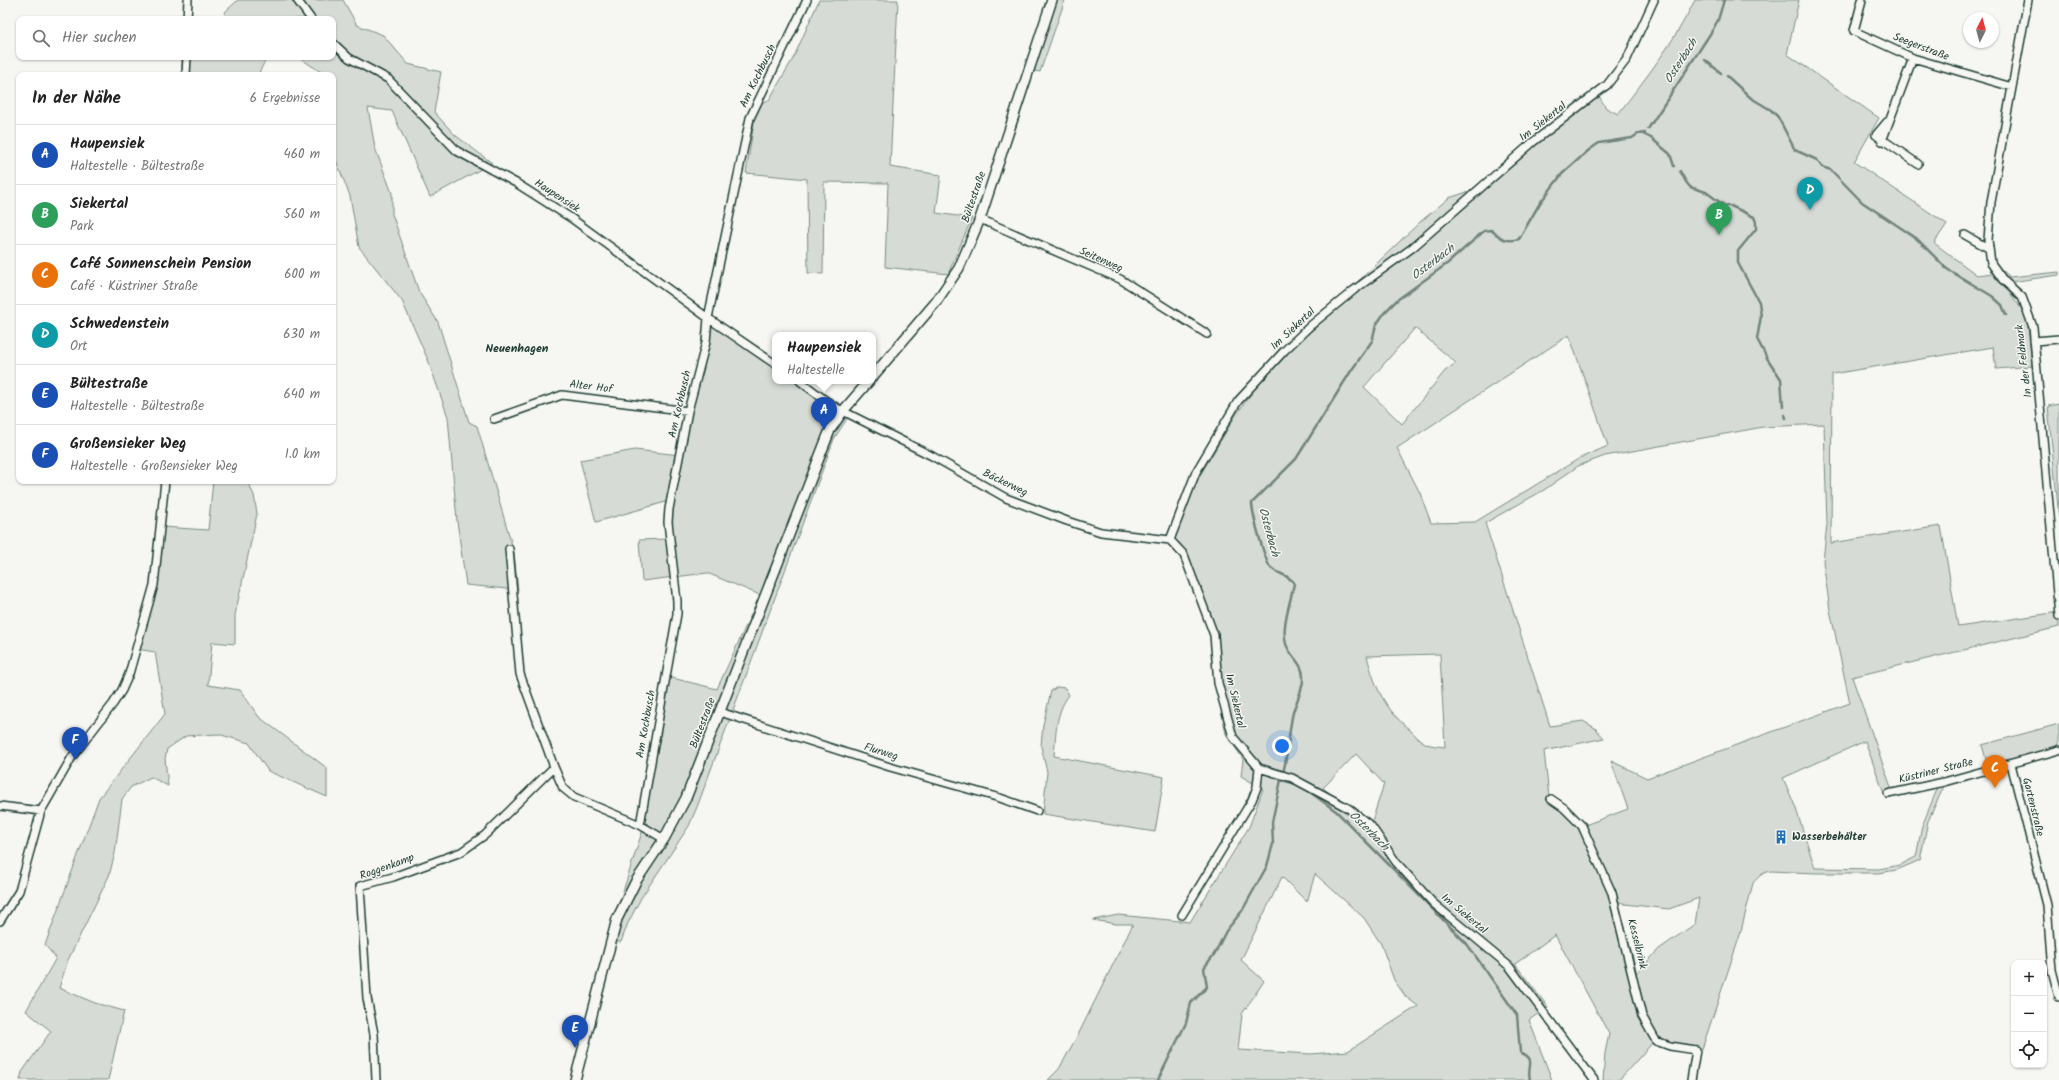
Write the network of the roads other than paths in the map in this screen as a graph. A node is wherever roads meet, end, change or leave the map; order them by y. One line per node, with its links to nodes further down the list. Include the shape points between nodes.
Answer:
1 (188, 0): 8 (street)
2 (296, 0): 9 (street)
3 (807, 0): 19 (street, Am Kochbusch, via 750,118)
4 (1052, 0): 16 (street, Bültestraße)
5 (1654, 0): 31 (street, Im Siekertal, via 1627,59 1607,86 1533,142 1412,248 1310,326 1284,350 1238,401 1196,472)
6 (1862, 0): 11 (street, Seegerstraße, via 1854,30)
7 (2028, 0): 14 (street, In der Feldmark)
8 (188, 16)
9 (309, 16)
10 (336, 46): 19 (street, Haupensiek, via 349,58 388,79 457,151 516,183 571,218)
11 (1913, 58): 14 (street, Seegerstraße); 15 (street, via 1882,141)
12 (187, 60): 13 (street)
13 (186, 72)
14 (2012, 87): 18 (street, In der Feldmark, via 1990,202)
15 (1918, 164)
16 (980, 219): 20 (street, Seitenweg, via 1120,279); 24 (street, Bültestraße, via 952,279 936,302)
17 (1965, 235): 18 (street)
18 (1988, 248): 22 (street, In der Feldmark, via 1990,263 2003,280 2022,297 2033,327)
19 (708, 318): 23 (street, Haupensiek); 27 (street, Am Kochbusch, via 706,342)
20 (1207, 334)
21 (2059, 339): 22 (street)
22 (2034, 341): 33 (street, In der Feldmark)
23 (772, 362)
24 (876, 372)
25 (804, 384): 28 (street)
26 (866, 384): 28 (street, Bültestraße)
27 (688, 411): 29 (street, Alter Hof, via 562,395); 44 (street, Am Kochbusch, via 668,522 677,614)
28 (843, 411): 31 (street, Bäckerweg, via 932,456 1006,498 1066,522 1101,532); 34 (street, Bültestraße, via 825,440)
29 (494, 419)
30 (165, 484): 42 (street, via 154,585 122,690 72,757)
31 (1170, 540): 38 (street, Im Siekertal, via 1184,556 1214,635 1218,683 1233,737)
32 (509, 549): 37 (street, via 520,674)
33 (2059, 616)
34 (720, 712): 43 (street, Flurweg); 45 (street, Bültestraße, via 686,798)
35 (2059, 750): 36 (street, Küstriner Straße)
36 (2011, 764): 39 (street, Küstriner Straße); 48 (street, Gartenstraße, via 2047,905 2052,970)
37 (554, 767): 44 (street, via 563,788 574,797); 49 (street, Roggenkamp, via 485,835 461,852 360,886 367,998 374,1034)
38 (1259, 768): 46 (street, via 1257,787 1252,800); 51 (street, Im Siekertal, via 1286,776 1348,808 1371,826 1396,862 1433,903 1509,966)
39 (1888, 794)
40 (1551, 799): 52 (street, Kesselbrink, via 1582,826 1612,893 1642,1016 1649,1029 1656,1041 1696,1050)
41 (0, 806): 42 (street)
42 (41, 811): 47 (street, via 20,891)
43 (1037, 811)
44 (640, 825): 45 (street)
45 (664, 839): 50 (street, Bültestraße, via 636,881 618,919)
46 (1182, 915)
47 (0, 921)
48 (2059, 997)
49 (376, 1080)
50 (576, 1080)
51 (1594, 1080)
52 (1691, 1080)

